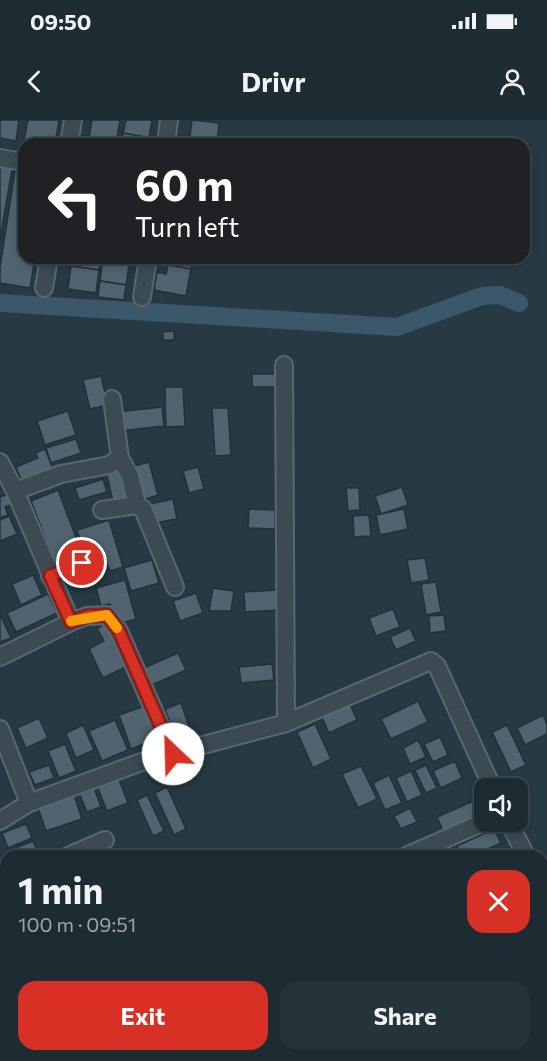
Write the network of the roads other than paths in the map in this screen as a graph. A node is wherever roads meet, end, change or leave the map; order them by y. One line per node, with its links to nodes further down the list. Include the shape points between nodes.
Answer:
1 (73, 120): 3 (street)
2 (169, 120): 4 (street)
3 (70, 138)
4 (167, 138)
5 (0, 158): 6 (street)
6 (18, 161)
7 (48, 264): 9 (street)
8 (147, 264): 10 (street)
9 (44, 288)
10 (142, 297)
11 (284, 365): 23 (street)
12 (112, 399): 13 (street)
13 (120, 458): 15 (street, via 109,465 61,474); 16 (street, via 130,476)
14 (0, 462): 15 (street)
15 (15, 491): 19 (street)
16 (137, 505): 17 (street); 20 (street, via 143,509)
17 (102, 510)
18 (82, 563): 19 (street)
19 (50, 576): 21 (street)
20 (175, 587)
21 (71, 622): 22 (street); 25 (street, via 107,615 119,631)
22 (0, 657)
23 (286, 723): 25 (street); 26 (street, via 431,661 437,666)
24 (0, 729): 27 (street)
25 (173, 754): 27 (street)
26 (488, 778)
27 (29, 803): 28 (street)
28 (0, 821)
29 (474, 826): 33 (street)
30 (514, 832): 34 (street)
31 (105, 840): 32 (street)
32 (82, 850)
33 (420, 850)
34 (523, 850)

